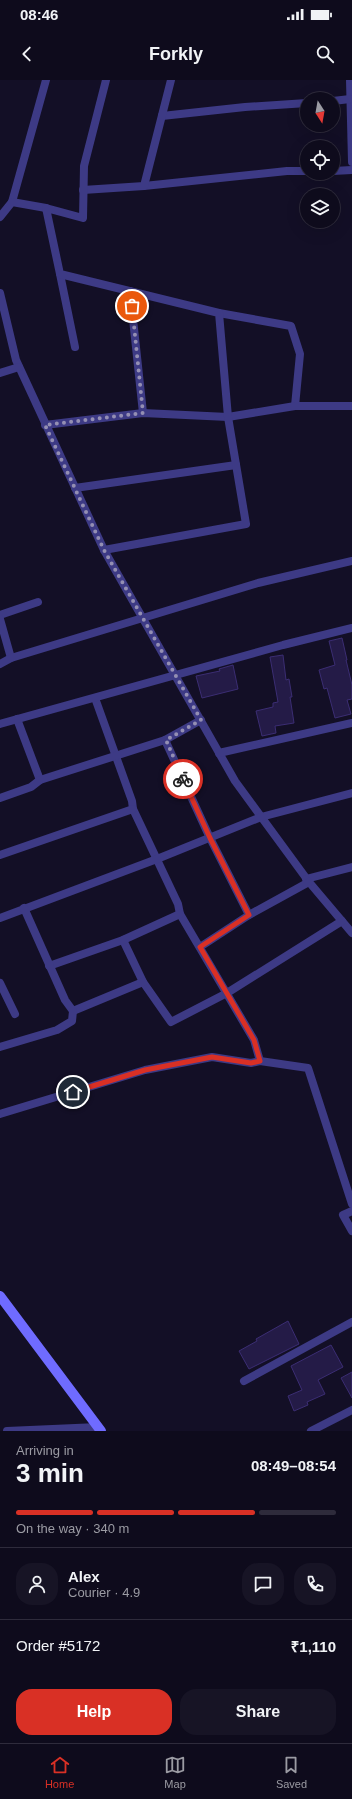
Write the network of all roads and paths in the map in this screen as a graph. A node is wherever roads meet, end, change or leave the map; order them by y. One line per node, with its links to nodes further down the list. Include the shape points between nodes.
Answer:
1 (46, 80): 15 (street)
2 (106, 80): 14 (street, via 84,166)
3 (171, 80): 8 (street)
4 (350, 80): 5 (street)
5 (350, 100): 6 (street); 9 (street)
6 (340, 101)
7 (300, 103): 8 (street)
8 (162, 116): 13 (street)
9 (352, 162)
10 (340, 170): 11 (street)
11 (352, 170)
12 (300, 171): 13 (street)
13 (144, 186): 14 (street)
14 (84, 190): 16 (street, via 83,218)
15 (12, 202): 16 (street); 17 (street)
16 (46, 208): 18 (street)
17 (0, 217)
18 (60, 274): 19 (street); 22 (street)
19 (130, 291): 21 (street); 27 (street)
20 (0, 293): 23 (street)
21 (219, 314): 25 (street, via 291,326 300,354); 28 (street)
22 (75, 347)
23 (19, 368): 24 (street); 29 (street)
24 (0, 373)
25 (296, 406): 26 (street); 28 (street)
26 (352, 406)
27 (143, 413): 28 (street); 29 (street)
28 (228, 417): 30 (street)
29 (45, 425): 31 (street)
30 (236, 465): 31 (street); 32 (street, via 246,524)
31 (75, 488): 32 (street)
32 (104, 550): 36 (street)
33 (352, 561): 36 (street, via 258,583)
34 (38, 602): 35 (street)
35 (0, 615)
36 (142, 618): 39 (street); 41 (street)
37 (0, 619): 39 (street)
38 (352, 628): 41 (street)
39 (11, 658): 40 (street)
40 (0, 664)
41 (175, 675): 42 (street); 44 (street)
42 (95, 698): 43 (street); 49 (street)
43 (18, 719): 46 (street); 50 (street)
44 (201, 720): 47 (street); 48 (street)
45 (352, 723): 48 (street)
46 (0, 724)
47 (166, 740): 49 (street); 55 (street)
48 (219, 753): 54 (street)
49 (116, 755): 50 (street); 53 (street)
50 (40, 780): 52 (street, via 31,787)
51 (352, 793): 54 (street)
52 (0, 798)
53 (133, 809): 56 (street); 57 (street)
54 (261, 817): 55 (street); 59 (street)
55 (210, 838): 57 (street); 62 (street)
56 (0, 855)
57 (157, 859): 60 (street); 61 (street, via 178,904)
58 (352, 867): 59 (street)
59 (308, 880): 62 (street); 64 (street)
60 (24, 908): 63 (street); 68 (street)
61 (180, 914): 66 (street); 67 (street)
62 (249, 915): 67 (street)
63 (0, 918)
64 (342, 921): 65 (street); 71 (street)
65 (352, 933)
66 (123, 940): 68 (street); 69 (street)
67 (200, 947): 71 (street)
68 (49, 966): 72 (street)
69 (143, 982): 71 (street, via 171,1022); 72 (street)
70 (0, 985): 73 (street)
71 (227, 993): 75 (street, via 254,1040)
72 (73, 1011): 74 (street, via 72,1021 57,1030)
73 (14, 1014)
74 (0, 1047)
75 (260, 1061): 76 (street, via 251,1063 212,1057 145,1070); 77 (street, via 308,1068)
76 (0, 1114)
77 (352, 1204)
78 (352, 1211): 79 (street, via 343,1215)
79 (352, 1232)
80 (0, 1296): 84 (street)
81 (352, 1322): 82 (street)
82 (244, 1381)
83 (352, 1410): 86 (street)
84 (100, 1429): 85 (street)
85 (7, 1431)
86 (311, 1431)

